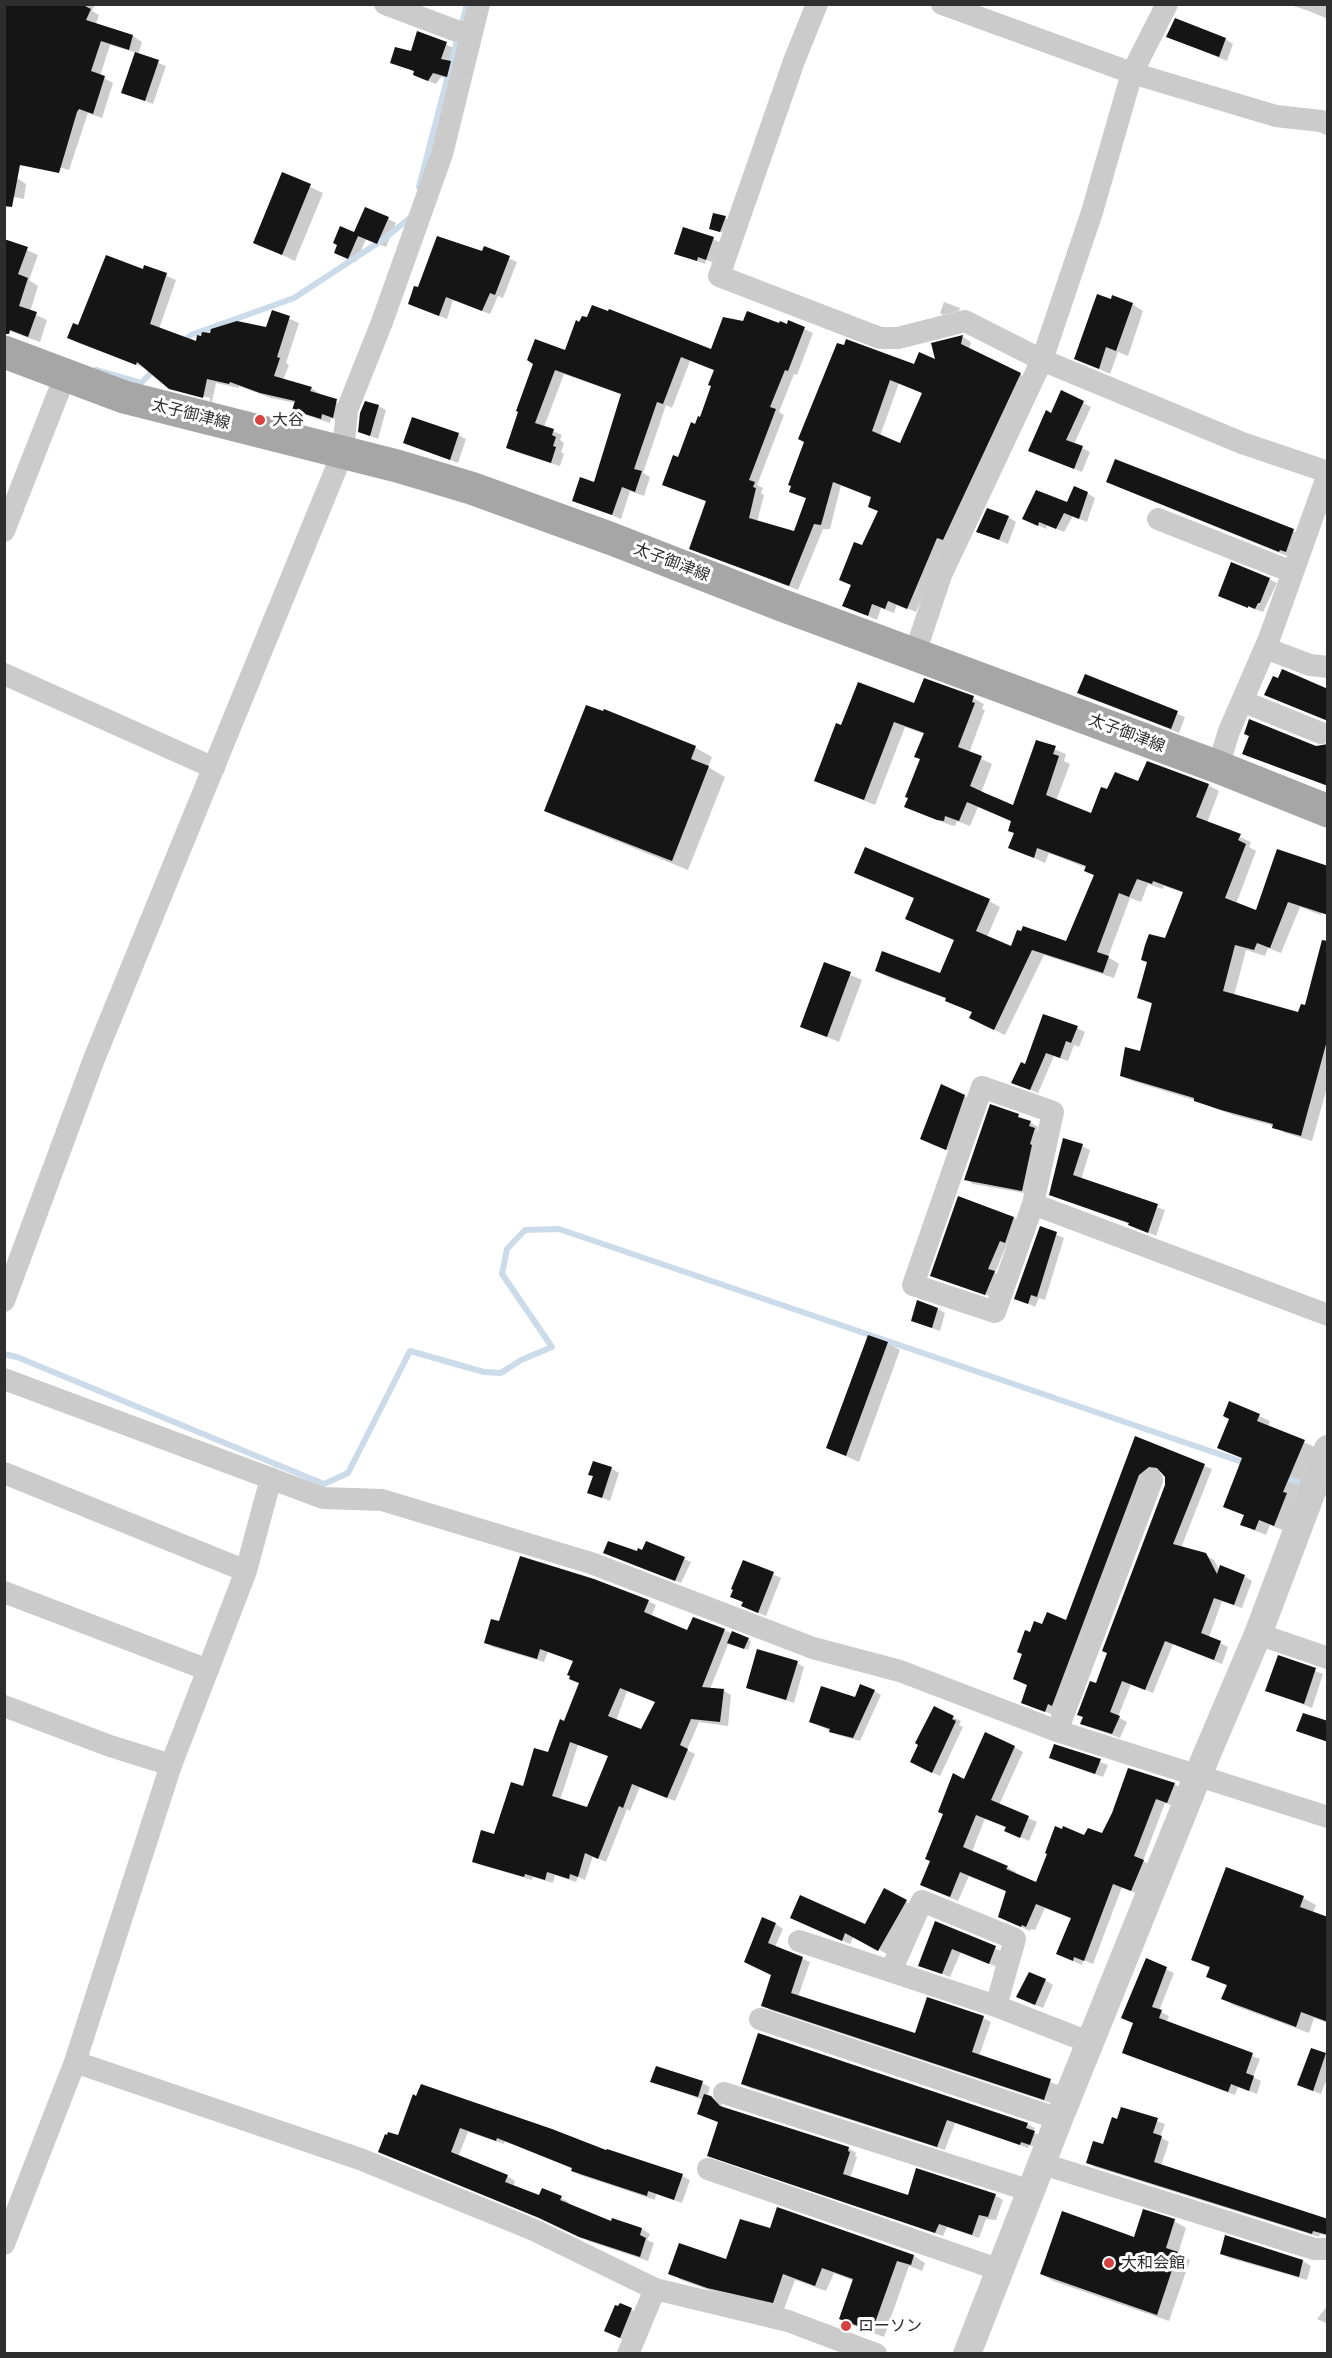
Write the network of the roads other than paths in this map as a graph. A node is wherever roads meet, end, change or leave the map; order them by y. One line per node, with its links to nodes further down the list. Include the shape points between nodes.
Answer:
1 (385, 4): 6 (street)
2 (479, 4): 6 (street)
3 (817, 4): 10 (street, via 719,276 880,338 898,338 965,321)
4 (942, 4): 7 (street)
5 (1167, 4): 7 (street)
6 (470, 36): 12 (street, via 442,154 347,410)
7 (1132, 73): 8 (street, via 1276,116); 10 (street, via 1092,212)
8 (1328, 124)
9 (4, 352): 11 (main road, 太子御津線)
10 (1042, 360): 13 (street, via 1242,443); 18 (street, via 941,575)
11 (65, 376): 12 (main road, 太子御津線, via 124,397); 15 (street)
12 (343, 452): 18 (main road, 太子御津線, via 471,488); 24 (street)
13 (1328, 473): 16 (street)
14 (1158, 519): 16 (street)
15 (4, 531)
16 (1292, 572): 17 (street)
17 (1265, 648): 19 (street, via 1310,665); 21 (street)
18 (915, 653): 23 (main road, 太子御津線)
19 (1328, 667)
20 (4, 674): 24 (street)
21 (1242, 700): 22 (street); 23 (street)
22 (1321, 733)
23 (1218, 767): 25 (main road, 太子御津線)
24 (214, 768): 27 (street, via 94,1059)
25 (1328, 811)
26 (1033, 1204): 26 (street, via 1053,1112 982,1087 913,1285 995,1312); 28 (street)
27 (4, 1301)
28 (1328, 1315)
29 (4, 1379): 32 (street)
30 (1328, 1449): 36 (street)
31 (4, 1473): 34 (street)
32 (271, 1478): 34 (street); 40 (street, via 323,1498 382,1500 591,1563 813,1648 900,1671)
33 (1152, 1480): 40 (street)
34 (246, 1570): 38 (street)
35 (4, 1592): 38 (street)
36 (1258, 1634): 37 (street); 42 (street)
37 (1328, 1658)
38 (208, 1670): 41 (street)
39 (4, 1706): 41 (street)
40 (1057, 1731): 42 (street)
41 (171, 1765): 49 (street)
42 (1198, 1775): 43 (street); 48 (street)
43 (1328, 1817)
44 (799, 1941): 45 (street)
45 (891, 1971): 46 (street); 46 (street, via 922,1901 1015,1939)
46 (996, 2006): 48 (street)
47 (760, 2019): 51 (street)
48 (1091, 2043): 51 (street)
49 (75, 2062): 55 (street); 58 (street, via 360,2158 534,2230)
50 (724, 2092): 54 (street)
51 (1059, 2119): 52 (street)
52 (1043, 2164): 54 (street); 56 (street, via 1314,2249)
53 (708, 2169): 57 (street)
54 (1032, 2191): 57 (street)
55 (4, 2244)
56 (1328, 2249)
57 (1000, 2270): 61 (street)
58 (655, 2289): 59 (street); 60 (street, via 788,2321)
59 (627, 2354)
60 (876, 2354)
61 (967, 2354)

